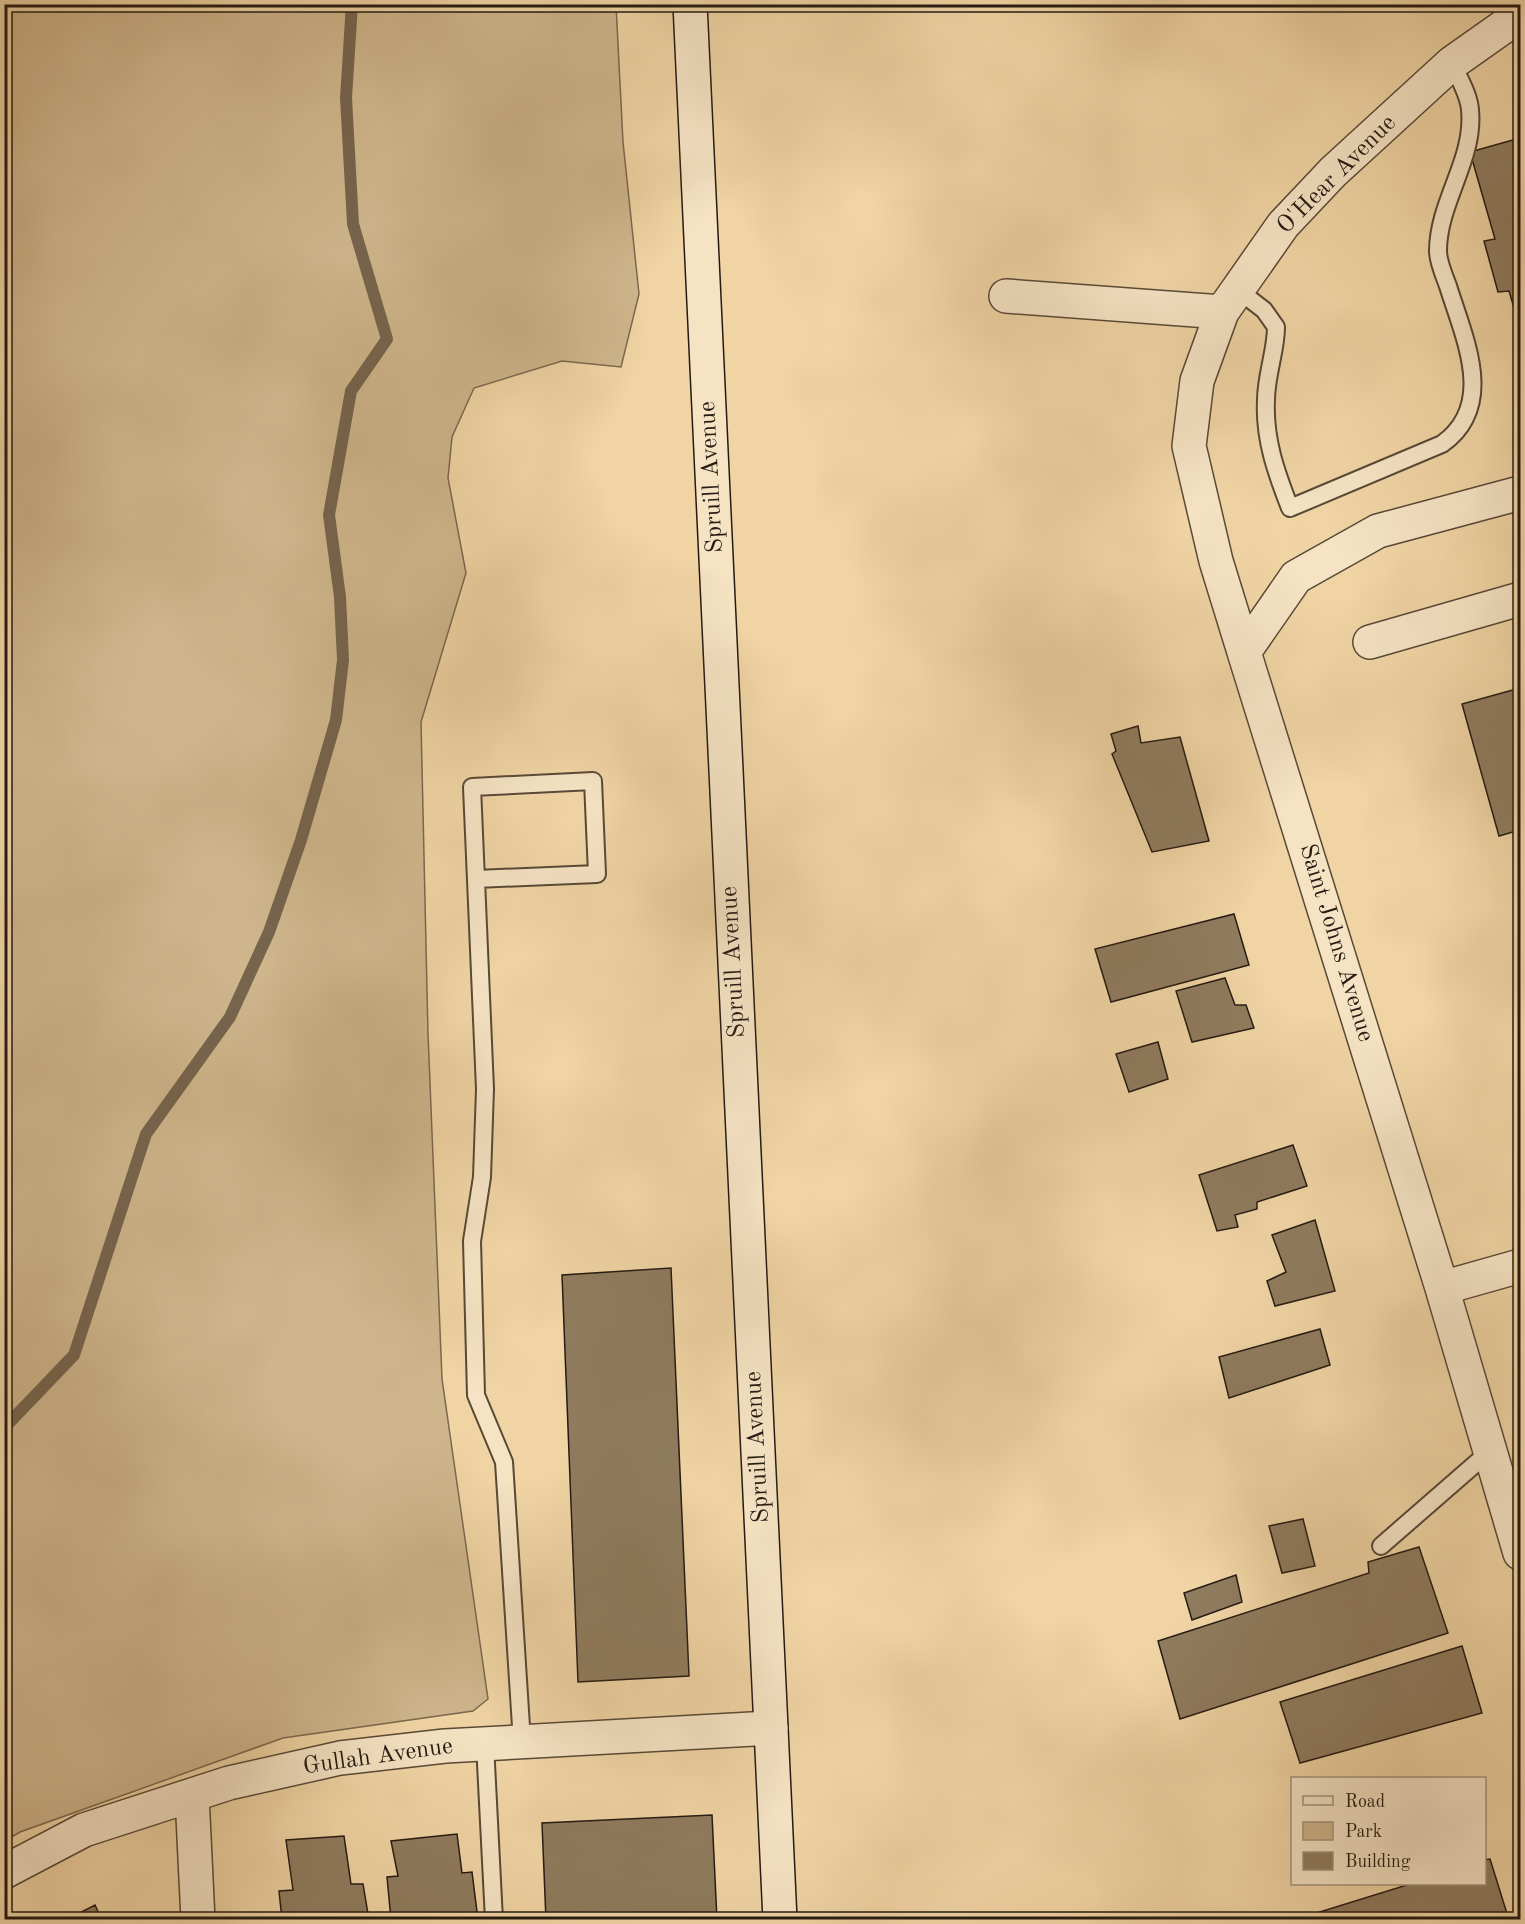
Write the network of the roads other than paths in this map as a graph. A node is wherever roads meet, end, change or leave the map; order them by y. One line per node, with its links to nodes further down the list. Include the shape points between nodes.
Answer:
1 (690, 4): 16 (street, Spruill Avenue)
2 (1521, 15): 3 (street, O'Hear Avenue)
3 (1452, 63): 5 (street, O'Hear Avenue, via 1290,217); 5 (lane, via 1470,108 1470,136 1439,230 1438,255 1473,372 1469,413 1458,433 1442,444 1290,508 1268,442 1266,399 1276,327 1264,310)
4 (1006, 296): 5 (street)
5 (1230, 301): 9 (street, O'Hear Avenue, via 1197,381 1188,446 1216,561)
6 (1521, 493): 9 (street, via 1378,531 1296,577)
7 (1521, 599): 8 (street)
8 (1370, 642)
9 (1244, 652): 12 (street, Saint Johns Avenue)
10 (476, 879): 10 (lane, via 472,787 593,781 597,874); 17 (lane, via 485,1089 482,1177 472,1241 476,1395 504,1462)
11 (1521, 1266): 12 (street)
12 (1442, 1288): 13 (street, Saint Johns Avenue)
13 (1490, 1451): 14 (lane); 15 (street, Saint Johns Avenue)
14 (1381, 1546)
15 (1521, 1553)
16 (771, 1728): 17 (street, Gullah Avenue); 23 (street, Spruill Avenue)
17 (522, 1742): 18 (street, Gullah Avenue)
18 (485, 1744): 19 (street, Gullah Avenue, via 340,1758); 22 (lane)
19 (192, 1796): 20 (street, Gullah Avenue, via 84,1830); 21 (street)
20 (4, 1872)
21 (198, 1920)
22 (494, 1920)
23 (780, 1920)

